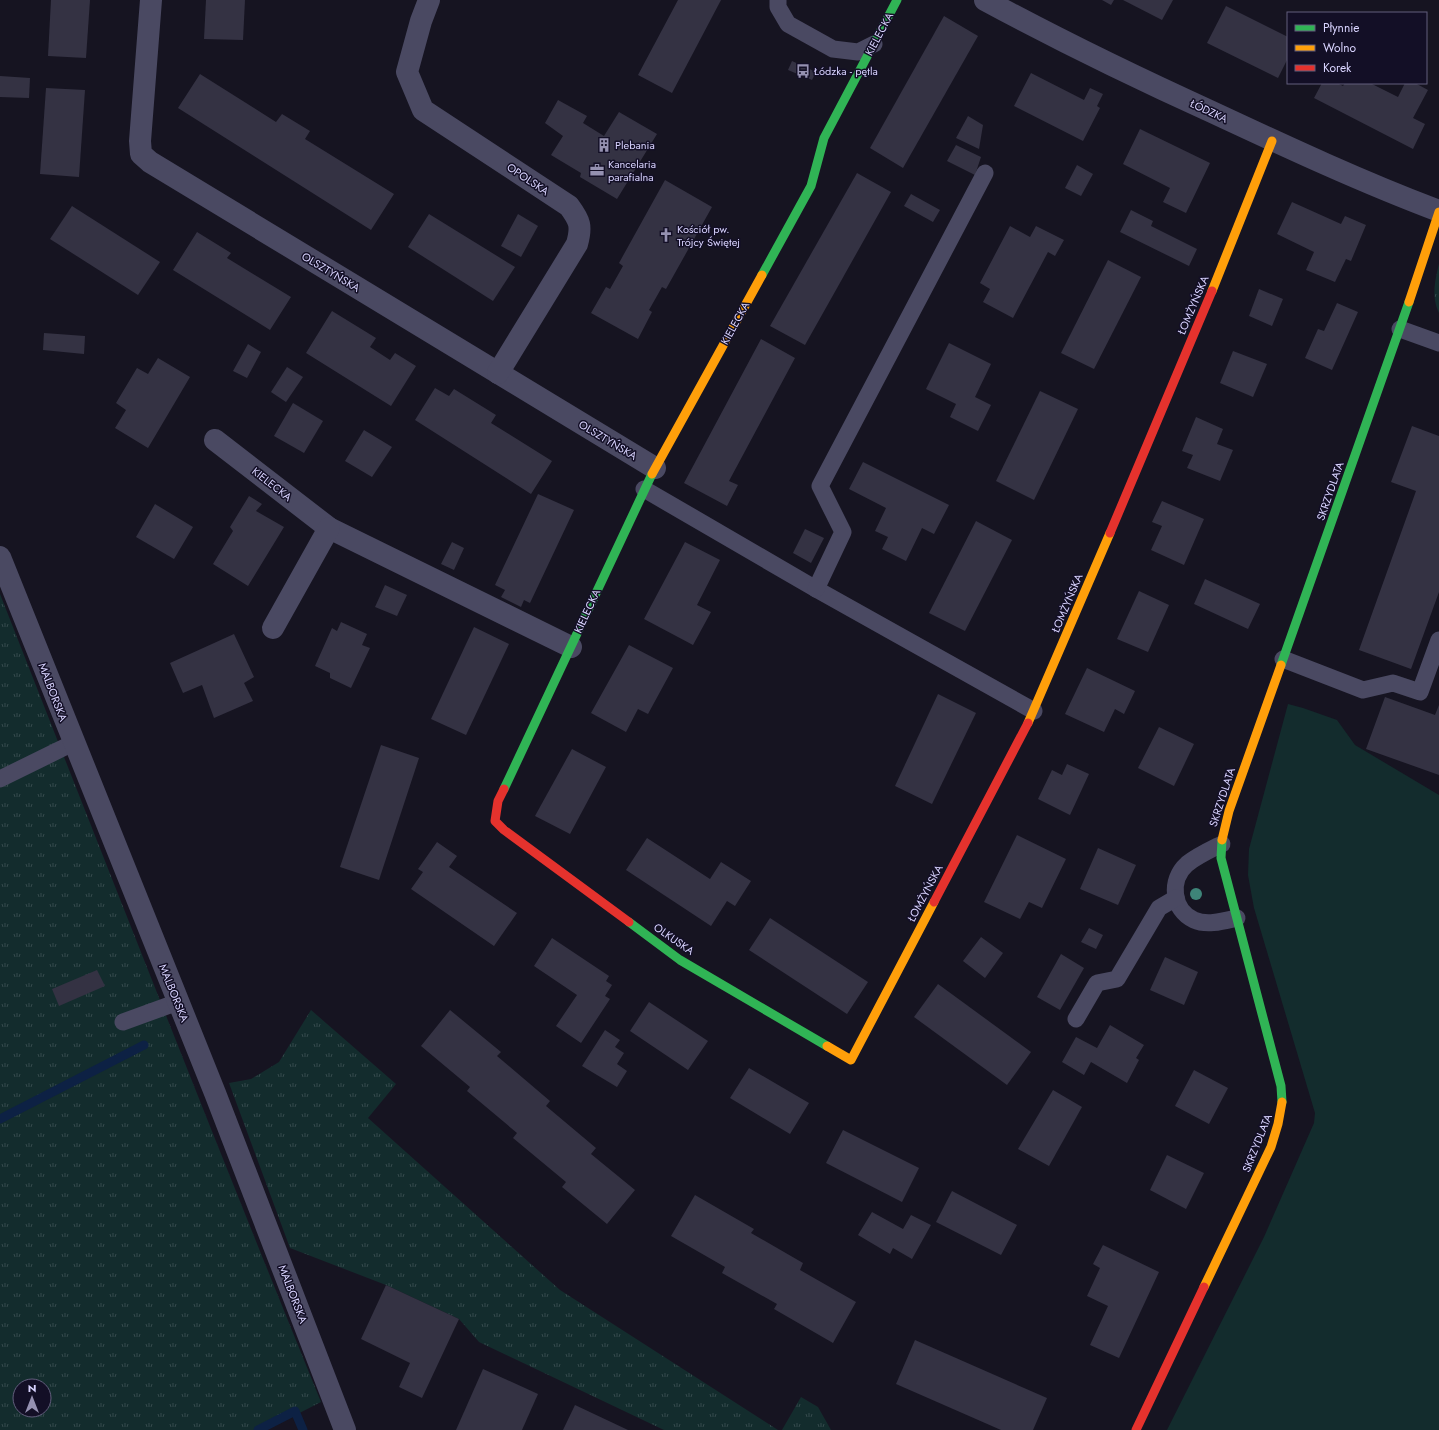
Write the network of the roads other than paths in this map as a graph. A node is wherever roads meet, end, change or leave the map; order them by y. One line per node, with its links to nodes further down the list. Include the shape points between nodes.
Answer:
1 (151, 0): 12 (street, OLSZTYŃSKA, via 141,154 150,162)
2 (429, 0): 12 (street, OPOLSKA, via 407,72 423,110 568,206 578,218 581,230 576,244)
3 (778, 0): 6 (lane, via 778,7 788,24 833,49 858,52)
4 (897, 0): 6 (street, KIELECKA)
5 (985, 0): 7 (street, ŁÓDZKA, via 1137,77)
6 (874, 44): 14 (street, KIELECKA, via 824,138 811,186)
7 (1272, 141): 9 (street, ŁÓDZKA, via 1375,187); 23 (street, ŁOMŻYŃSKA, via 1214,286)
8 (985, 173): 18 (lane, via 820,486 843,532)
9 (1439, 212): 10 (street, SKRZYDLATA)
10 (1400, 329): 11 (lane); 22 (street, SKRZYDLATA)
11 (1437, 345)
12 (498, 373): 14 (street, OLSZTYŃSKA)
13 (215, 440): 16 (street, KIELECKA)
14 (654, 468): 15 (street, KIELECKA)
15 (644, 490): 18 (lane); 21 (street, KIELECKA)
16 (329, 528): 19 (street); 21 (street, KIELECKA)
17 (0, 557): 24 (street, MALBORSKA)
18 (816, 589): 23 (lane)
19 (273, 628)
20 (1439, 640): 22 (lane, via 1420,692 1393,683 1363,690)
21 (571, 647): 26 (street, KIELECKA, via 498,801)
22 (1283, 659): 27 (street, SKRZYDLATA, via 1229,811)
23 (1034, 711): 33 (street, ŁOMŻYŃSKA)
24 (73, 742): 25 (lane); 30 (street, MALBORSKA)
25 (0, 779)
26 (495, 821): 33 (street, OLKUSKA, via 680,960)
27 (1222, 844): 28 (lane, via 1186,865 1174,884); 29 (street, SKRZYDLATA, via 1221,858)
28 (1176, 898): 29 (lane, via 1183,913 1195,920 1209,922); 31 (lane, via 1159,908 1117,979 1097,983)
29 (1237, 918): 35 (street, SKRZYDLATA, via 1281,1086 1281,1118 1271,1147)
30 (178, 1002): 32 (lane); 34 (street, MALBORSKA)
31 (1076, 1019)
32 (123, 1022)
33 (851, 1060)
34 (345, 1430)
35 (1136, 1430)

